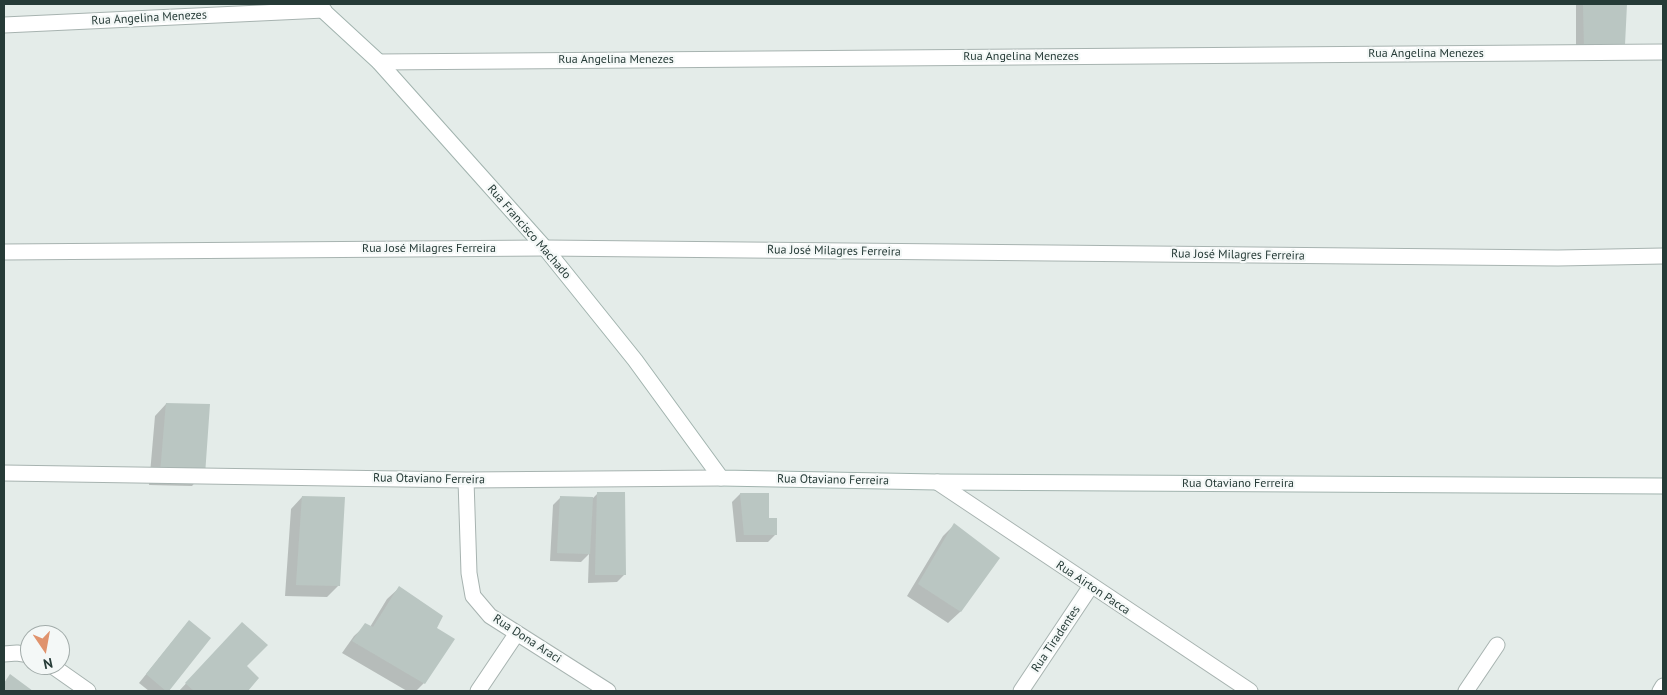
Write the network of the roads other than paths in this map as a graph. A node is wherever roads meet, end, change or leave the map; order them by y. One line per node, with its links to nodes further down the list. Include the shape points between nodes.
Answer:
1 (320, 7): 2 (street, Rua Angelina Menezes); 4 (street, Rua Francisco Machado)
2 (4, 25)
3 (1663, 52): 4 (street, Rua Angelina Menezes)
4 (379, 62): 5 (street, Rua Francisco Machado)
5 (545, 248): 6 (street, Rua José Milagres Ferreira); 7 (street, Rua José Milagres Ferreira, via 1548,258); 9 (street, Rua Francisco Machado, via 635,360)
6 (4, 252)
7 (1663, 256)
8 (4, 473): 10 (street, Rua Otaviano Ferreira)
9 (721, 478): 10 (street, Rua Otaviano Ferreira); 11 (street, Rua Otaviano Ferreira)
10 (466, 480): 14 (street, Rua Dona Araci, via 469,573 473,596 490,616)
11 (937, 482): 12 (street, Rua Otaviano Ferreira); 13 (street, Rua Airton Pacca)
12 (1663, 486)
13 (1091, 586): 23 (street, Rua Tiradentes); 24 (street, Rua Airton Pacca)
14 (517, 633): 21 (street); 22 (street, Rua Dona Araci)
15 (1497, 644): 25 (street)
16 (20, 653): 17 (street)
17 (4, 654)
18 (65, 675): 20 (street)
19 (1663, 686): 26 (street)
20 (88, 691)
21 (478, 691)
22 (608, 691)
23 (1021, 691)
24 (1250, 691)
25 (1466, 691)
26 (1660, 691)

